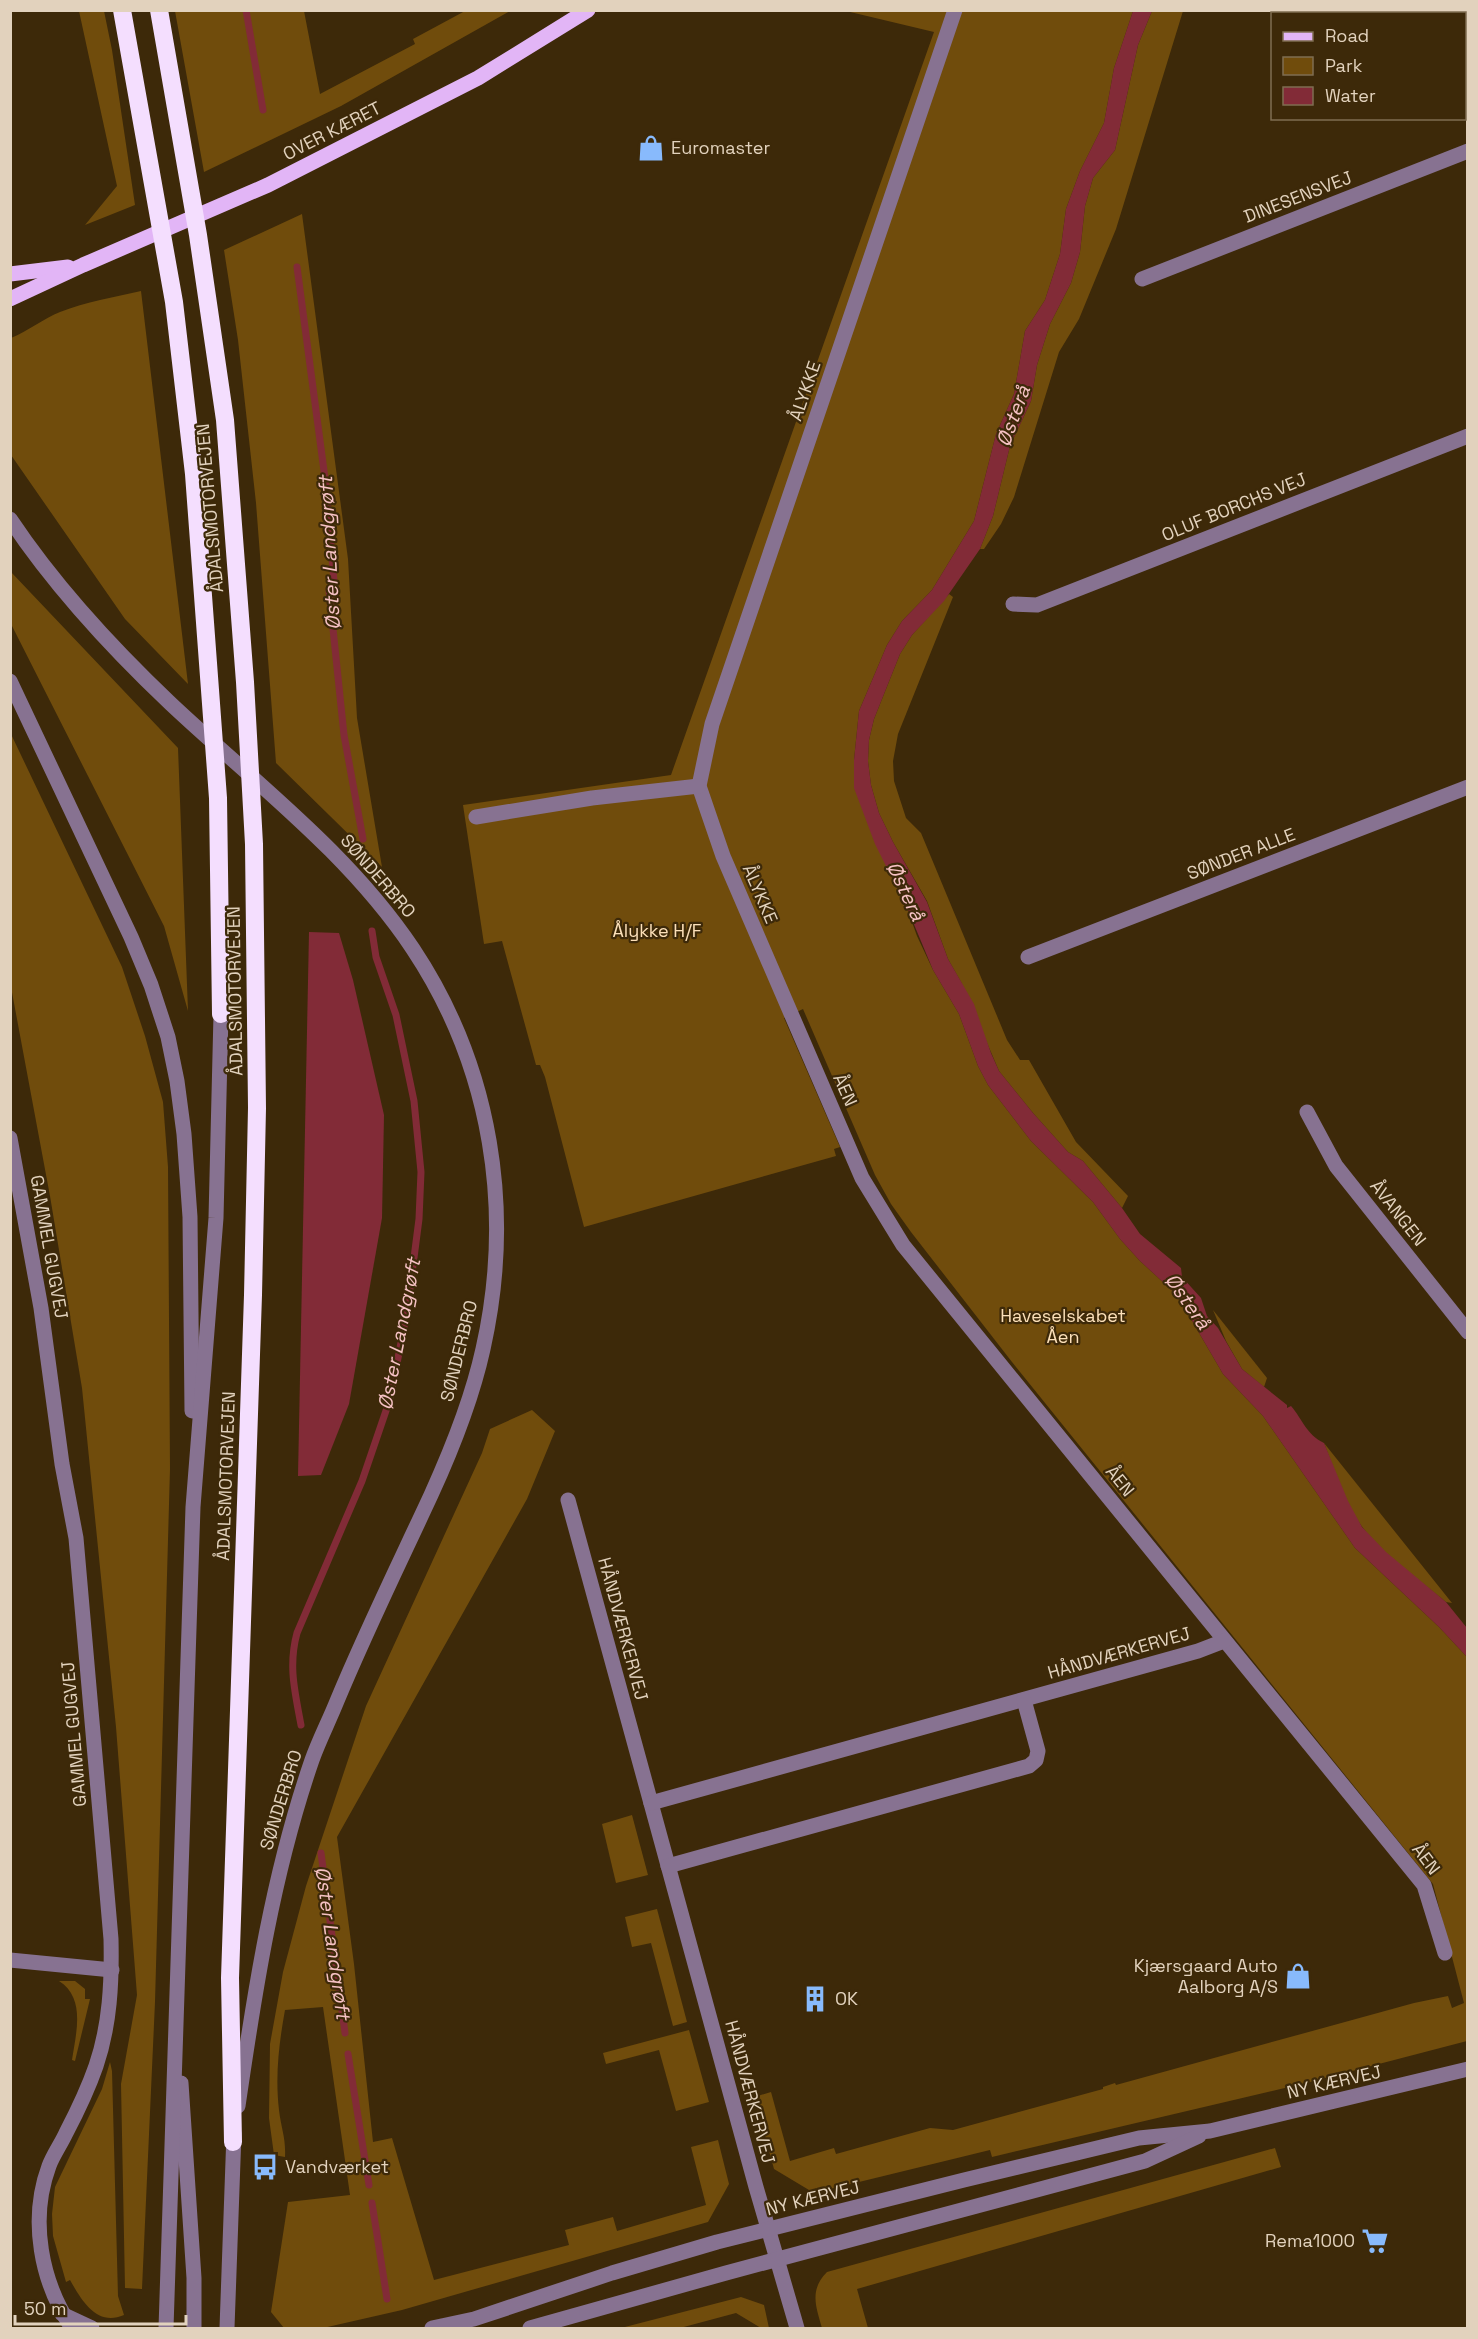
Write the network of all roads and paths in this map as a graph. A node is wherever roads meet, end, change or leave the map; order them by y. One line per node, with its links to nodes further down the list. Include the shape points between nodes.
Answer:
1 (122, 10): 20 (highway, ÅDALSMOTORVEJEN, via 174,302 194,474 218,798)
2 (159, 10): 37 (highway, ÅDALSMOTORVEJEN, via 225,420 255,844 258,1108 230,1978)
3 (588, 10): 6 (main road, OVER KÆRET, via 478,78 268,185)
4 (955, 10): 16 (street, ÅLYKKE, via 716,712)
5 (1467, 151): 8 (street, DINESENSVEJ)
6 (86, 264): 7 (main road, OVER KÆRET); 9 (main road, OVER KÆRET)
7 (10, 274)
8 (1142, 279)
9 (10, 299)
10 (1467, 437): 14 (street, OLUF BORCHS VEJ, via 1037,606)
11 (10, 519): 13 (street, SØNDERBRO)
12 (10, 526): 13 (street)
13 (60, 584): 37 (street, SØNDERBRO, via 168,701 316,836 393,921 435,983 460,1039 481,1097 493,1155 497,1256 482,1354 464,1413 431,1493 367,1629 312,1760 267,1920)
14 (1013, 604)
15 (10, 681): 26 (street, via 131,937 168,1037 184,1134 190,1217)
16 (699, 786): 18 (street); 21 (street, ÅLYKKE, via 723,856)
17 (1467, 787): 19 (street, SØNDER ALLE)
18 (476, 816)
19 (1028, 957)
20 (221, 1014): 26 (street, via 216,1218)
21 (791, 1014): 27 (street, ÅEN, via 862,1178 903,1245)
22 (1307, 1112): 24 (street, ÅVANGEN, via 1336,1166)
23 (10, 1138): 33 (street, GAMMEL GUGVEJ, via 76,1538)
24 (1467, 1332)
25 (568, 1500): 29 (street, HÅNDVÆRKERVEJ)
26 (193, 1507): 34 (street)
27 (1224, 1641): 28 (street, HÅNDVÆRKERVEJ); 31 (street, ÅEN, via 1424,1885)
28 (1024, 1700): 29 (street, HÅNDVÆRKERVEJ); 30 (street, via 1038,1751 1029,1766)
29 (651, 1803): 30 (street, HÅNDVÆRKERVEJ)
30 (668, 1866): 38 (street, HÅNDVÆRKERVEJ)
31 (1445, 1953)
32 (10, 1960): 33 (street)
33 (112, 1970): 40 (street, GAMMEL GUGVEJ, via 107,2023 99,2055 81,2103 49,2166 41,2201 42,2262)
34 (176, 1996): 43 (street); 44 (street)
35 (1467, 2069): 36 (street, NY KÆRVEJ)
36 (1210, 2131): 38 (street, NY KÆRVEJ, via 1139,2138); 39 (street, NY KÆRVEJ, via 1145,2161)
37 (233, 2142): 45 (street, SØNDERBRO)
38 (768, 2229): 39 (street, HÅNDVÆRKERVEJ); 46 (street, NY KÆRVEJ, via 612,2273 474,2319)
39 (777, 2260): 47 (street, NY KÆRVEJ); 48 (street, HÅNDVÆRKERVEJ)
40 (62, 2314): 41 (street, GAMMEL GUGVEJ); 42 (street)
41 (72, 2328)
42 (92, 2328)
43 (166, 2328)
44 (194, 2328)
45 (227, 2328)
46 (432, 2328)
47 (530, 2328)
48 (797, 2328)

